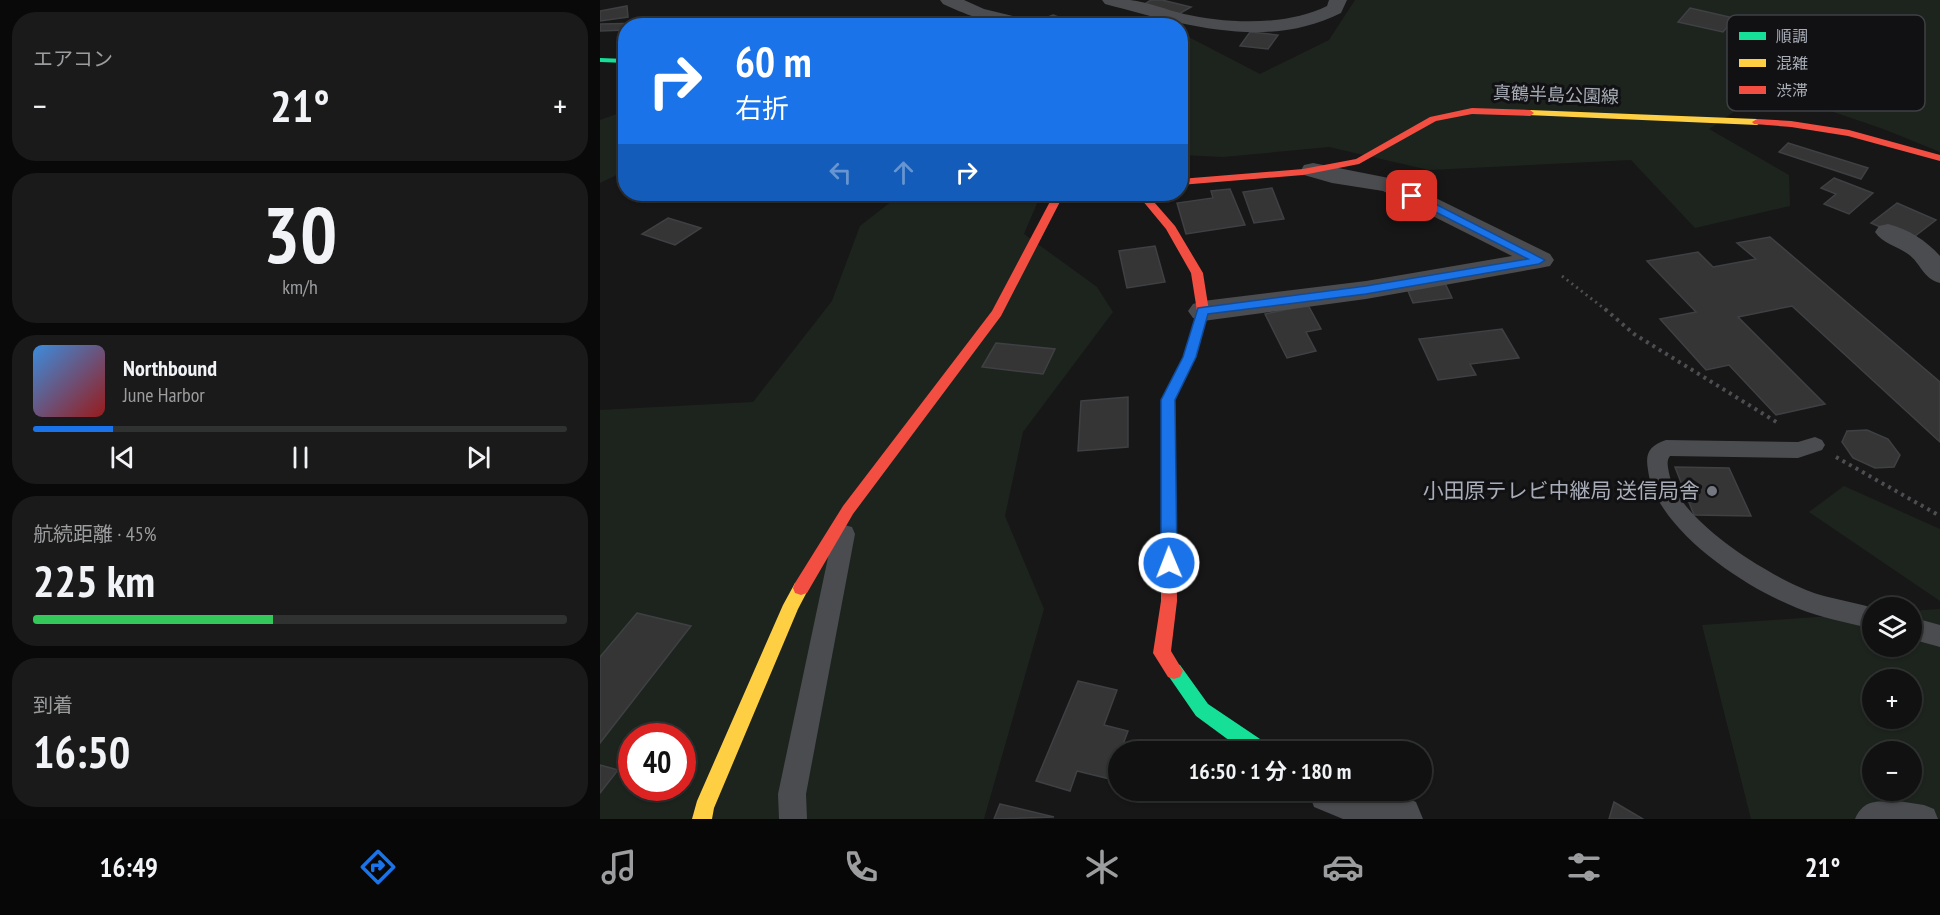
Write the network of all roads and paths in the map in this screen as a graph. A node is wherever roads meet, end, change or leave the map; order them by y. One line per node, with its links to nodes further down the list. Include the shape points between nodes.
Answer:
1 (949, 0): 4 (street)
2 (1111, 0): 5 (street)
3 (1338, 0): 6 (street, via 1335,9 1312,19 1209,24)
4 (998, 18)
5 (1184, 18)
6 (1188, 19)
7 (600, 60): 8 (street)
8 (618, 61)
9 (1940, 158): 10 (street, 真鶴半島公園線, via 1849,133 1791,124 1472,111 1433,119 1359,161)
10 (1313, 170): 11 (street, 真鶴半島公園線); 15 (street, via 1336,178 1390,185)
11 (1188, 181)
12 (1055, 201): 19 (street, via 997,313)
13 (1146, 201): 17 (street, via 1171,228 1197,273)
14 (1888, 232): 16 (street, via 1920,249)
15 (1539, 260): 17 (street, via 1366,290); 18 (path, via 1634,334)
16 (1940, 274)
17 (1203, 311): 24 (street, via 1190,357 1168,400 1170,601 1162,653 1202,710)
18 (1815, 445): 20 (path); 21 (lane, via 1798,450 1666,448 1657,454 1657,474 1684,518 1764,582 1806,601)
19 (848, 510): 26 (street, via 791,605); 27 (lane, via 792,794)
20 (1940, 516)
21 (1862, 615)
22 (1922, 631): 23 (lane)
23 (1940, 636)
24 (1246, 741)
25 (1358, 801): 28 (street)
26 (702, 819)
27 (793, 819)
28 (1400, 819)
29 (1869, 819): 30 (lane, via 1899,815)
30 (1924, 819)

